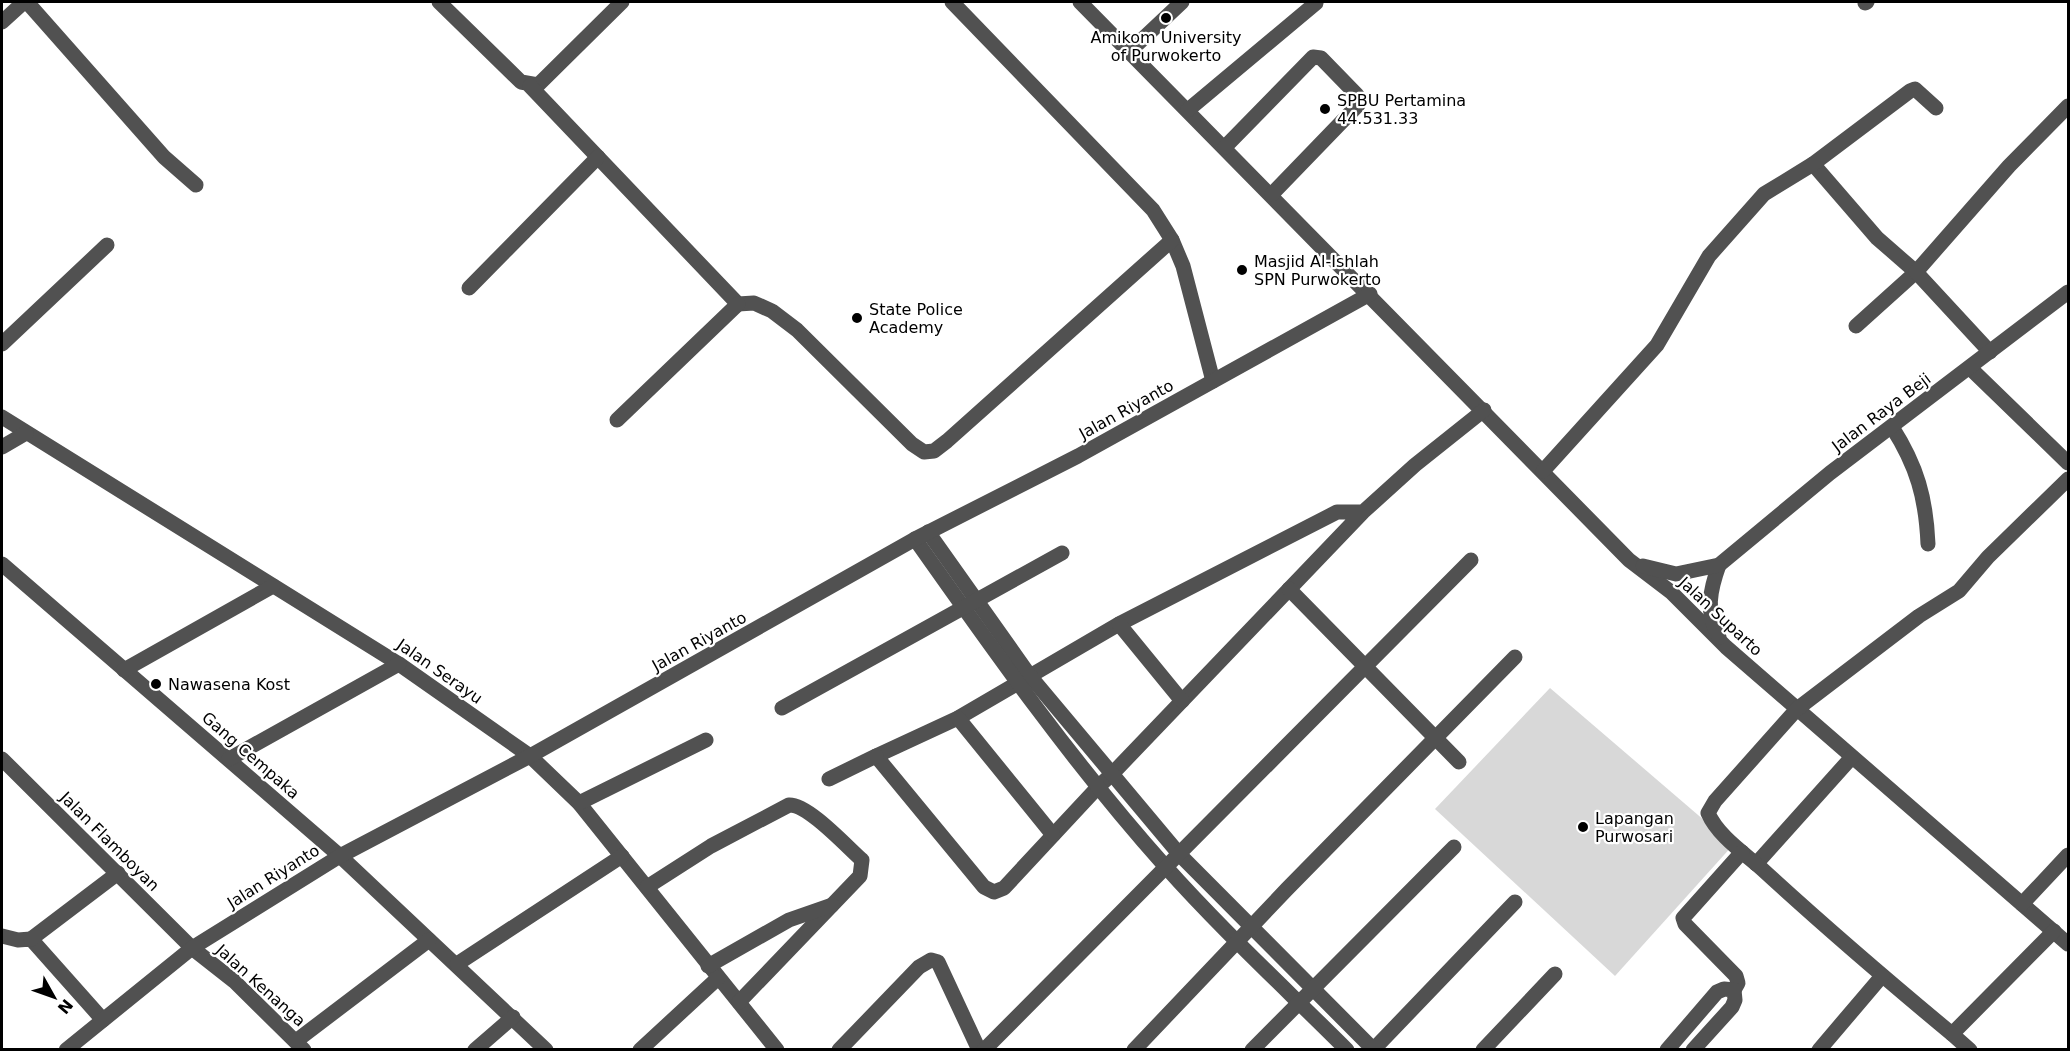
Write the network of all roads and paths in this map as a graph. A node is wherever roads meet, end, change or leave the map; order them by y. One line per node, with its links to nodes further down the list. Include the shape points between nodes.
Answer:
1 (25, 2): 8 (street); 17 (street, via 164,157)
2 (439, 2): 10 (street, via 521,82)
3 (622, 2): 10 (street, via 538,85)
4 (952, 2): 19 (street, via 1152,210)
5 (1080, 2): 9 (street, Jalan Suparto)
6 (1182, 2): 9 (street)
7 (1316, 3): 13 (street)
8 (2, 22)
9 (1130, 51): 13 (street, Jalan Suparto)
10 (530, 86): 15 (street)
11 (2068, 106): 21 (street)
12 (1936, 108): 16 (street, via 1921,92 1910,91)
13 (1188, 110): 14 (street, Jalan Suparto)
14 (1225, 147): 18 (street, Jalan Suparto); 18 (street, via 1313,57 1321,58 1357,95 1358,105)
15 (598, 157): 22 (street); 25 (street)
16 (1813, 164): 21 (street, via 1877,238); 38 (street, via 1764,194 1728,232 1705,262 1657,345)
17 (196, 185)
18 (1272, 194): 24 (street, Jalan Suparto)
19 (1172, 240): 25 (street, via 934,451 924,452 912,444 797,330 772,311 754,303); 30 (street, via 1183,266)
20 (107, 245): 27 (street)
21 (1916, 272): 26 (street); 28 (street)
22 (469, 288)
23 (2068, 292): 28 (street, Jalan Raya Beji)
24 (1370, 294): 30 (street, Jalan Riyanto); 31 (street, Jalan Suparto)
25 (738, 304): 33 (street)
26 (1856, 326)
27 (2, 344)
28 (1990, 352): 29 (street, Jalan Raya Beji)
29 (1970, 368): 34 (street, Jalan Raya Beji); 37 (street)
30 (1213, 381): 41 (street, Jalan Riyanto, via 1078,456)
31 (1484, 410): 38 (street, Jalan Suparto); 40 (street)
32 (2, 417): 35 (street, Jalan Serayu)
33 (617, 420)
34 (1892, 427): 42 (street, via 1912,461 1921,488); 47 (street, Jalan Raya Beji)
35 (26, 433): 36 (street); 48 (street, Jalan Serayu)
36 (2, 447)
37 (2068, 463)
38 (1543, 471): 45 (street, Jalan Suparto)
39 (2068, 479): 60 (street, via 1959,591 1919,616)
40 (1363, 512): 49 (street); 51 (street, via 1337,512)
41 (921, 535): 50 (street); 64 (street, Jalan Riyanto)
42 (1928, 544)
43 (1062, 553): 50 (street)
44 (1471, 560): 55 (street)
45 (1629, 560): 47 (street, via 1676,574); 52 (street, Jalan Suparto, via 1671,592)
46 (2, 564): 56 (street, Gang Cempaka)
47 (1719, 565): 52 (street, via 1710,591 1709,611)
48 (273, 586): 54 (street, Jalan Serayu); 56 (street)
49 (1289, 589): 55 (street); 58 (street)
50 (969, 604): 57 (street); 59 (street)
51 (1119, 624): 57 (street); 58 (street)
52 (1726, 647): 60 (street, Jalan Suparto)
53 (1515, 657): 62 (street)
54 (399, 664): 64 (street, Jalan Serayu); 68 (street)
55 (1365, 666): 62 (street); 77 (street)
56 (124, 670): 68 (street, Gang Cempaka)
57 (1024, 680): 61 (street); 70 (street); 72 (street)
58 (1182, 701): 70 (street)
59 (782, 708)
60 (1797, 709): 66 (street, Jalan Suparto); 76 (street, via 1708,813)
61 (958, 718): 65 (street); 74 (street)
62 (1436, 737): 69 (street); 88 (street)
63 (706, 740): 73 (street)
64 (530, 756): 73 (street, Jalan Serayu); 79 (street, Jalan Riyanto)
65 (876, 756): 71 (street); 74 (street, via 984,887 994,892 1004,888)
66 (1852, 757): 81 (street); 87 (street, Jalan Suparto)
67 (2, 759): 83 (street, Jalan Flamboyan)
68 (229, 759): 79 (street, Gang Cempaka)
69 (1459, 762)
70 (1112, 774): 72 (street); 77 (street)
71 (829, 779)
72 (1098, 787): 74 (street); 82 (street)
73 (579, 803): 80 (street, Jalan Serayu)
74 (1053, 835)
75 (1454, 847): 100 (street)
76 (1742, 852): 81 (street); 101 (street, via 1683,918 1736,976)
77 (1180, 855): 82 (street); 88 (street)
78 (2068, 855): 87 (street)
79 (340, 856): 92 (street, Gang Cempaka); 95 (street, Jalan Riyanto)
80 (622, 856): 84 (street, Jalan Serayu); 96 (street)
81 (1756, 864): 99 (street)
82 (1166, 867): 93 (street); 117 (street)
83 (118, 873): 91 (street); 95 (street, Jalan Flamboyan)
84 (646, 887): 86 (street, via 769,813 794,804 810,813 862,860 860,876); 97 (street, Jalan Serayu)
85 (1515, 902): 109 (street)
86 (833, 904): 97 (street, via 789,920); 102 (street)
87 (2022, 904): 89 (street, Jalan Suparto)
88 (1250, 928): 93 (street); 100 (street)
89 (2054, 932): 94 (street, Jalan Suparto); 106 (street)
90 (2, 936): 91 (street)
91 (31, 939): 105 (street)
92 (429, 940): 96 (street, Gang Cempaka); 107 (street)
93 (1237, 941): 103 (street); 108 (street)
94 (2068, 944)
95 (192, 948): 105 (street, Jalan Riyanto); 107 (street, Jalan Kenanga, via 234,981)
96 (457, 964): 104 (street, Gang Cempaka)
97 (713, 972): 102 (street, Jalan Serayu); 113 (street)
98 (1555, 974): 120 (street)
99 (1882, 976): 106 (street); 123 (street)
100 (1312, 989): 103 (street); 109 (street)
101 (1734, 990): 121 (street, via 1717,992); 122 (street, via 1736,1000 1732,1007)
102 (739, 1002): 114 (street, Jalan Serayu)
103 (1299, 1002): 118 (street); 119 (street)
104 (513, 1017): 111 (street); 112 (street, Gang Cempaka)
105 (103, 1020): 110 (street, Jalan Riyanto)
106 (1952, 1034): 124 (street)
107 (300, 1045)
108 (1138, 1049)
109 (1373, 1049)
110 (66, 1050)
111 (475, 1050)
112 (546, 1050)
113 (640, 1050)
114 (777, 1050)
115 (839, 1050): 116 (street, via 919,967 931,960 938,962)
116 (979, 1050)
117 (984, 1050)
118 (1252, 1050)
119 (1347, 1050)
120 (1483, 1050)
121 (1667, 1050)
122 (1693, 1050)
123 (1819, 1050)
124 (1970, 1050)

